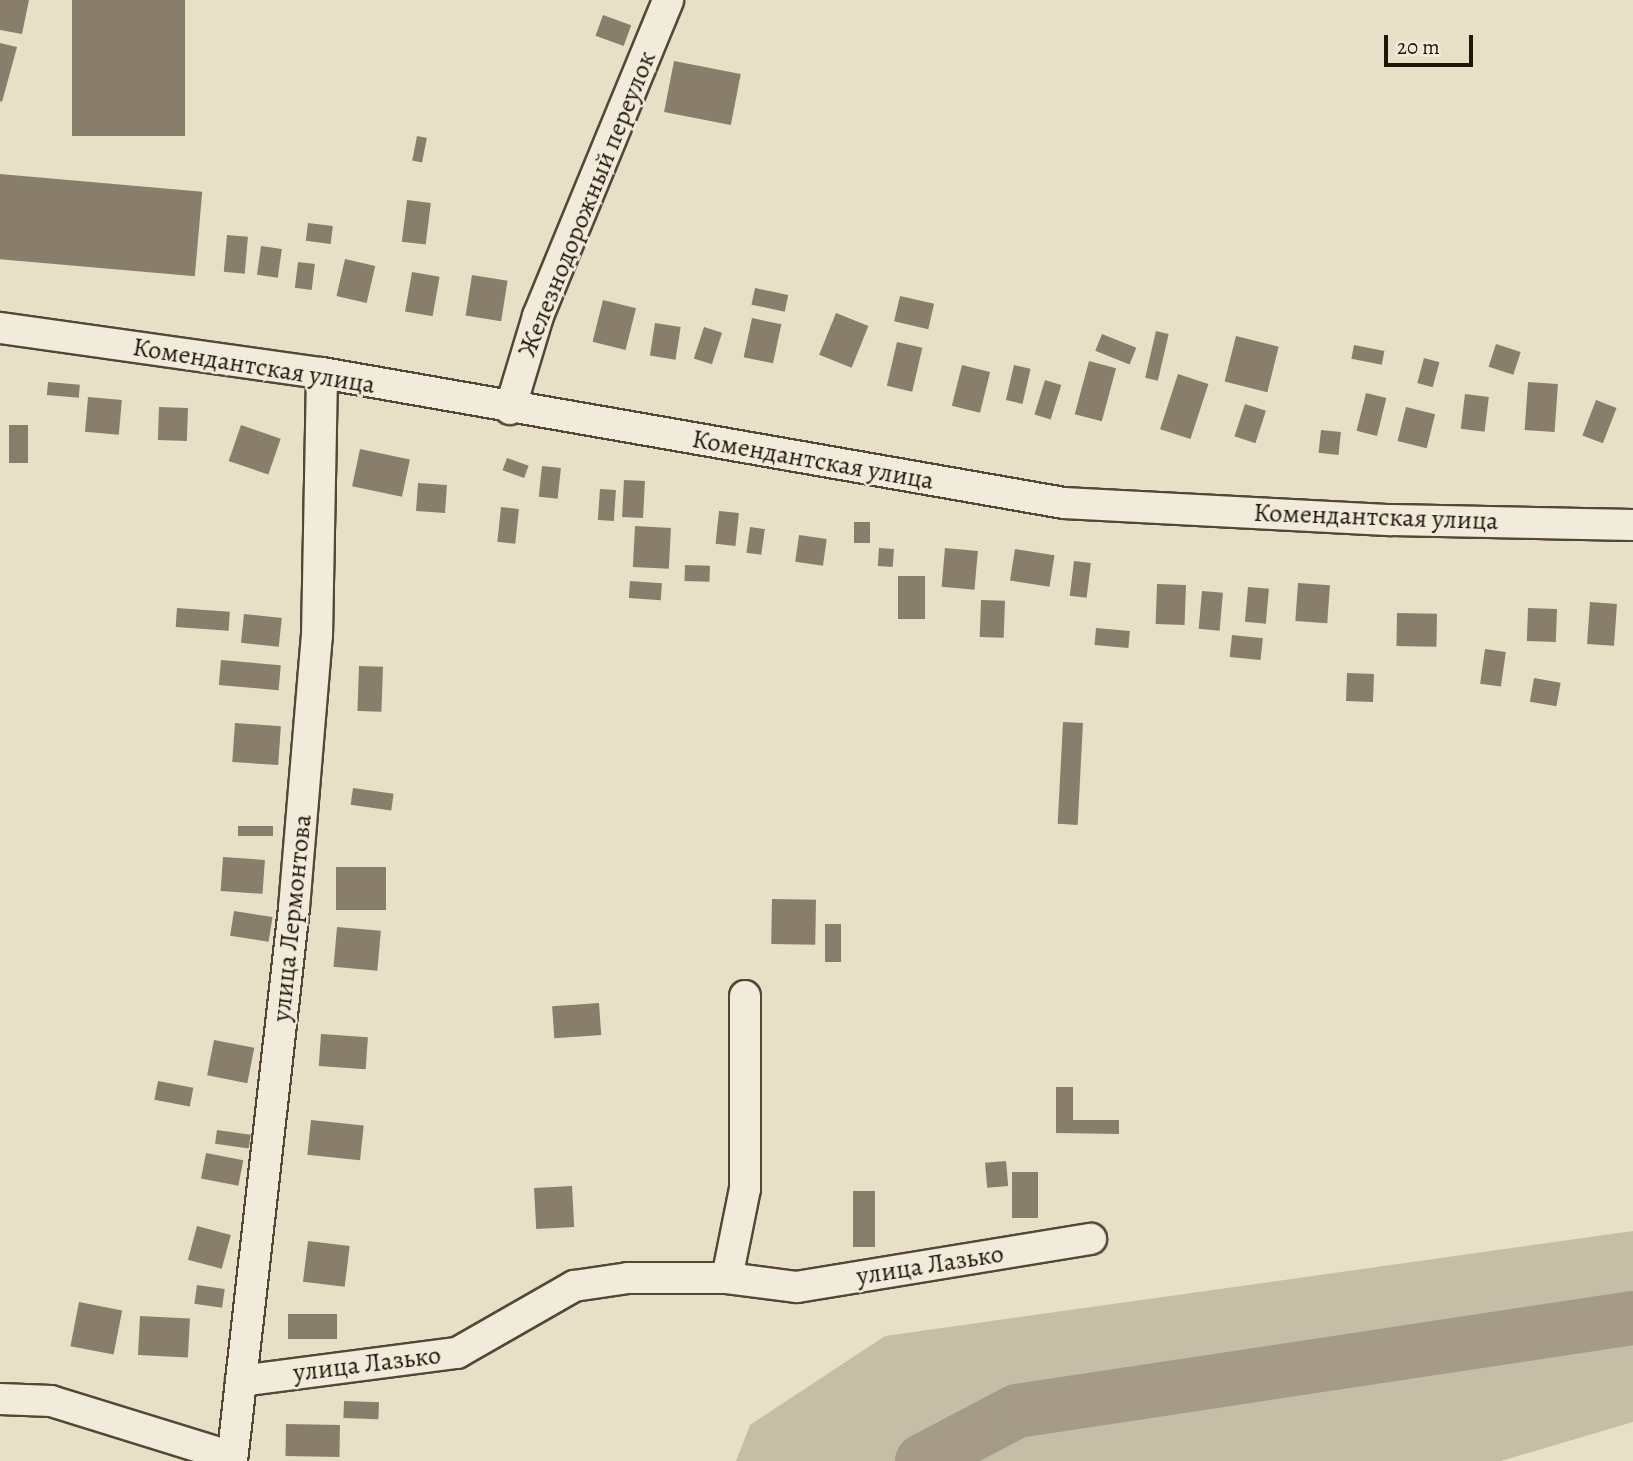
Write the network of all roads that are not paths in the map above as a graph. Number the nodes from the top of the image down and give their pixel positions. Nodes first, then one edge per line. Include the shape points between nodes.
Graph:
1 (668, 0) edge
2 (0, 328) edge
3 (322, 373) junction
4 (510, 409) junction
5 (1633, 525) edge
6 (745, 996) dead end
7 (1091, 1239) dead end
8 (727, 1278) junction
9 (241, 1381) junction
10 (0, 1399) edge
11 (232, 1459) edge

1 - 4 street, Железнодорожный переулок via 538,316
2 - 3 street, Комендантская улица
3 - 4 street, Комендантская улица
3 - 9 street, улица Лермонтова via 316,649 294,908
4 - 5 street, Комендантская улица via 1064,503 1392,520
6 - 8 street via 745,1189
7 - 8 street, улица Лазько via 797,1287
8 - 9 street, улица Лазько via 628,1278 574,1286 457,1353
9 - 11 street, улица Лермонтова
10 - 11 street via 51,1401

